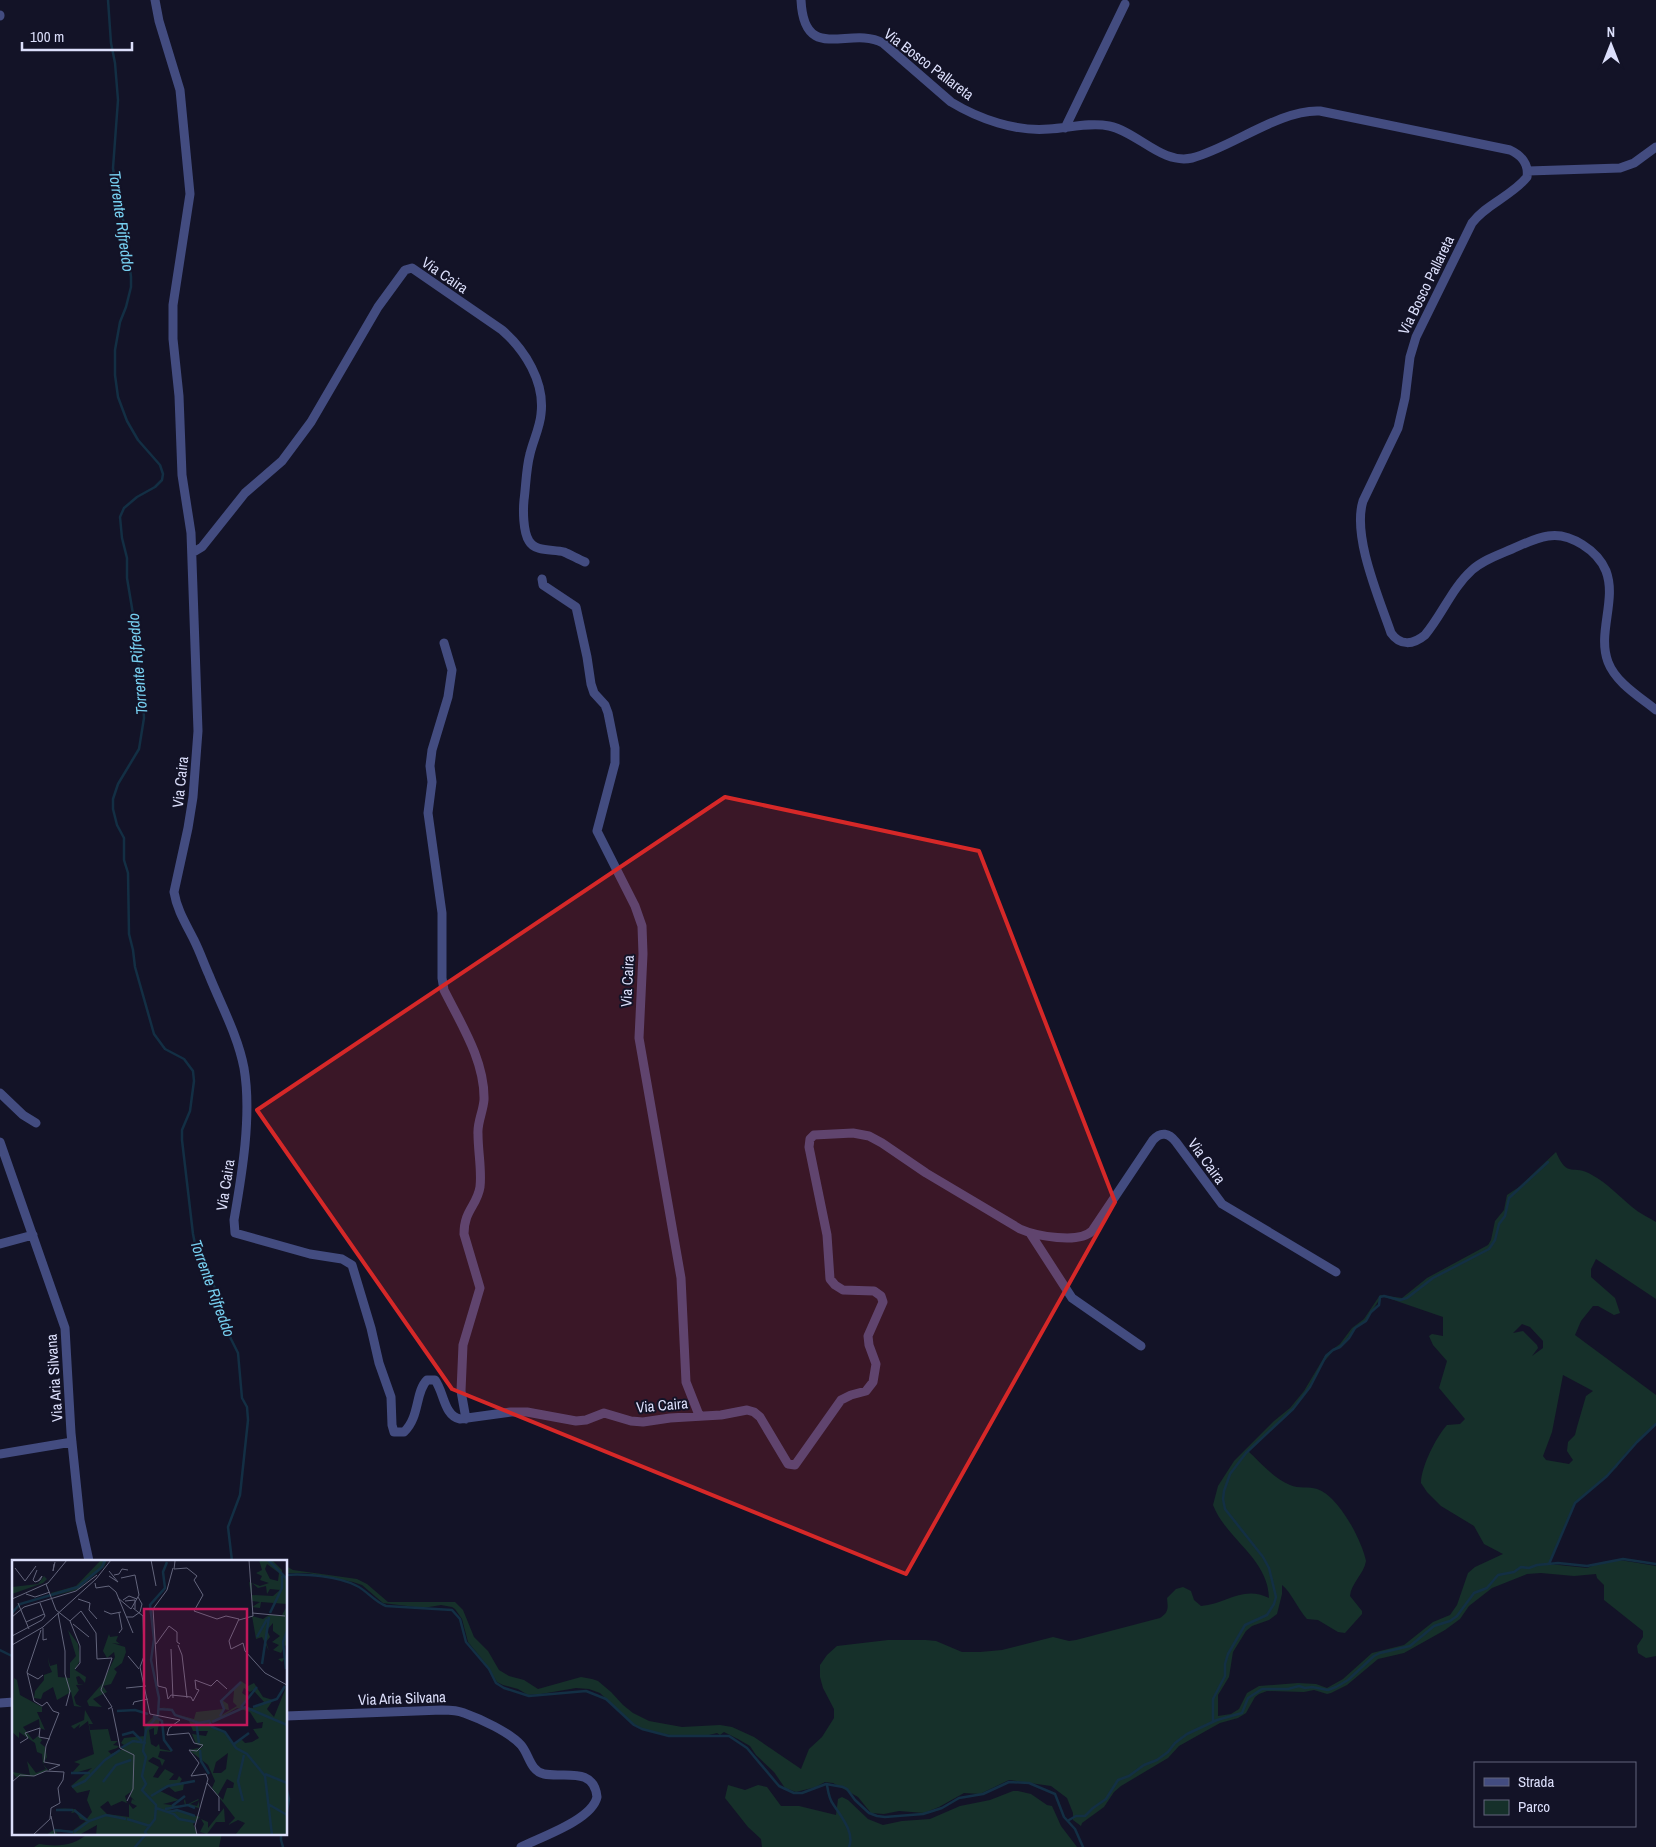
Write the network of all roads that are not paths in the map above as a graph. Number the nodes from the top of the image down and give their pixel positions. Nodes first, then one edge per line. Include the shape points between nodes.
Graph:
1 (155, 0) edge
2 (801, 0) edge
3 (1125, 4) dead end
4 (1065, 128) junction
5 (1656, 147) edge
6 (1528, 171) junction
7 (192, 553) junction
8 (585, 562) dead end
9 (542, 579) dead end
10 (444, 643) dead end
11 (1656, 710) edge
12 (0, 1093) edge
13 (36, 1123) dead end
14 (0, 1142) edge
15 (1030, 1233) junction
16 (33, 1235) junction
17 (0, 1244) edge
18 (1336, 1272) dead end
19 (1140, 1346) dead end
20 (699, 1415) junction
21 (466, 1419) junction
22 (72, 1442) junction
23 (0, 1454) edge
24 (89, 1560) edge
25 (288, 1716) edge
26 (521, 1847) edge

1 - 7 street, Via Caira via 180,90 190,184 173,305 173,339 182,475
2 - 4 street, Via Bosco Pallareta via 805,22 819,38 876,39 963,109 1028,129
3 - 4 street
4 - 6 street, Via Bosco Pallareta via 1110,126 1132,134 1169,157 1184,159 1293,115 1320,111 1510,150 1522,158
5 - 6 street via 1634,163 1620,168
6 - 11 street, Via Bosco Pallareta via 1518,186 1484,210 1472,224 1423,321 1412,347 1401,418 1363,500 1359,515 1360,532 1391,633 1406,643 1425,635 1463,580 1482,562 1550,535 1562,536 1583,546 1600,561 1606,572 1609,594 1605,648 1609,664 1622,681
7 - 8 street, Via Caira via 202,546 245,493 282,461 311,422 378,307 405,270 412,268 502,330 530,365 536,378 542,412 529,457 523,511 526,532 529,541 538,548 560,551
7 - 21 street, Via Caira via 198,731 193,798 174,892 180,916 199,950 244,1069 245,1141 234,1233 310,1254 342,1259 352,1265 391,1397 394,1432 404,1432 410,1424 422,1387 431,1379 437,1382 452,1415
9 - 20 street, Via Caira via 543,585 576,607 591,684 605,705 613,737 615,762 597,831 642,926 639,1038 681,1278 686,1382
10 - 21 street via 452,670 448,697 432,750 428,813 442,913 442,978 444,990 475,1054 484,1095 478,1132 480,1188 464,1226 480,1288 463,1345 461,1392
12 - 13 street
14 - 16 street, Via Aria Silvana
15 - 18 street, Via Caira via 1073,1238 1089,1234 1153,1140 1160,1134 1166,1134 1172,1137 1222,1204
15 - 19 street, Via Caira via 1072,1298
15 - 20 street, Via Caira via 972,1201 869,1136 853,1133 812,1136 809,1147 827,1234 830,1278 840,1289 874,1292 883,1299 868,1336 876,1364 873,1382 866,1391 841,1400 793,1466 788,1464 754,1412 739,1410 721,1415
16 - 17 street
16 - 22 street, Via Aria Silvana via 65,1328
20 - 21 street, Via Caira via 638,1422 604,1413 576,1421 527,1412
22 - 23 street
22 - 24 street, Via Aria Silvana via 80,1520
25 - 26 street, Via Aria Silvana via 464,1712 519,1743 538,1772 573,1774 592,1784 597,1797 590,1810 577,1820

